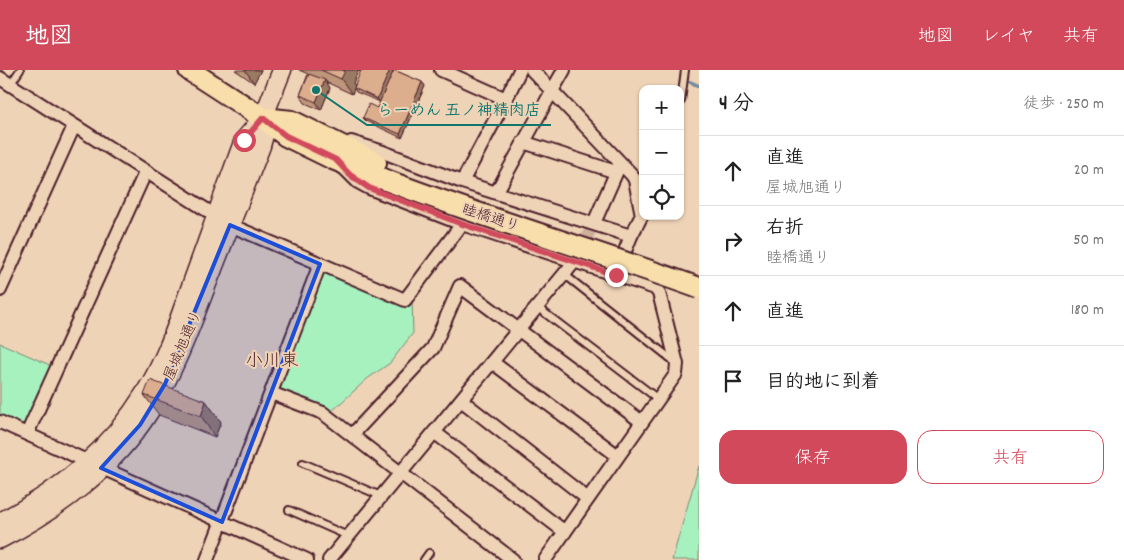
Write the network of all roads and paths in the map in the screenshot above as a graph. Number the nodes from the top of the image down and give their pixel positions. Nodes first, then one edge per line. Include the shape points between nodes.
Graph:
1 (20, 70) edge
2 (188, 70) edge
3 (282, 70) edge
4 (441, 70) edge
5 (520, 70) edge
6 (532, 70) edge
7 (564, 70) edge
8 (685, 70) edge
9 (3, 83) edge
10 (683, 85) edge
11 (552, 91) junction
12 (506, 99) junction
13 (263, 118) junction
14 (74, 126) junction
15 (317, 133) junction
16 (523, 142) junction
17 (336, 160) junction
18 (618, 167) junction
19 (145, 173) junction
20 (385, 174) junction
21 (462, 182) junction
22 (496, 193) junction
23 (223, 221) junction
24 (462, 224) junction
25 (594, 224) junction
26 (631, 236) junction
27 (575, 261) junction
28 (320, 264) junction
29 (564, 274) junction
30 (616, 275) junction
31 (699, 276) edge
32 (699, 288) edge
33 (0, 290) edge
34 (537, 307) junction
35 (518, 330) junction
36 (492, 362) junction
37 (677, 364) junction
38 (271, 394) junction
39 (658, 399) junction
40 (461, 400) junction
41 (0, 422) edge
42 (642, 422) junction
43 (434, 432) junction
44 (27, 434) junction
45 (352, 435) junction
46 (618, 456) junction
47 (302, 463) dead end
48 (95, 465) junction
49 (400, 474) junction
50 (381, 496) junction
51 (588, 498) junction
52 (289, 510) dead end
53 (0, 522) edge
54 (222, 522) junction
55 (564, 532) junction
56 (348, 536) junction
57 (0, 538) edge
58 (429, 554) dead end
59 (207, 560) edge
60 (307, 560) edge
61 (329, 560) edge
62 (424, 560) edge
63 (513, 560) edge
64 (545, 560) edge

1 - 9 lane
2 - 13 main road, 睦橋通り
3 - 13 street, 屋城旭通り
4 - 12 street
5 - 12 street
6 - 11 street
7 - 11 street
8 - 10 lane
9 - 14 street
11 - 16 street
11 - 18 street
12 - 21 street
13 - 15 main road, 睦橋通り via 292,121
13 - 17 main road, 睦橋通り via 286,136
13 - 23 street, 屋城旭通り via 244,140
14 - 19 street
14 - 33 street
15 - 20 main road, 睦橋通り
15 - 21 street via 383,152
16 - 18 street
16 - 22 street
17 - 20 main road, 睦橋通り
17 - 24 street via 354,179 369,188
18 - 25 street
18 - 26 street via 634,180 642,215
19 - 23 street
19 - 44 street
20 - 31 main road, 睦橋通り via 438,188
20 - 32 main road, 睦橋通り, bridge via 437,200
21 - 22 street
22 - 25 street
23 - 28 street
23 - 48 street, 屋城旭通り via 167,352 142,398
24 - 27 street
24 - 28 street via 405,300
25 - 26 street
26 - 30 street
27 - 29 street
27 - 30 street
28 - 38 street
29 - 34 street
29 - 37 lane
30 - 37 street via 655,288
34 - 35 street
34 - 39 lane
35 - 36 street
35 - 42 street
35 - 45 street via 460,286 433,348
36 - 40 street
36 - 46 street
37 - 39 street via 676,374
38 - 45 street via 323,413
38 - 54 street
39 - 42 street
40 - 43 street
40 - 51 street
41 - 44 street
42 - 46 street
43 - 49 street
43 - 55 street
44 - 48 street
45 - 49 street
46 - 51 street
47 - 50 lane
48 - 53 street, 屋城旭通り
48 - 54 street
48 - 57 street, 屋城旭通り via 68,496
49 - 50 street
49 - 63 street
50 - 56 street
51 - 55 street
52 - 56 lane
54 - 59 street
54 - 60 street
55 - 64 street
56 - 61 street
58 - 62 lane

